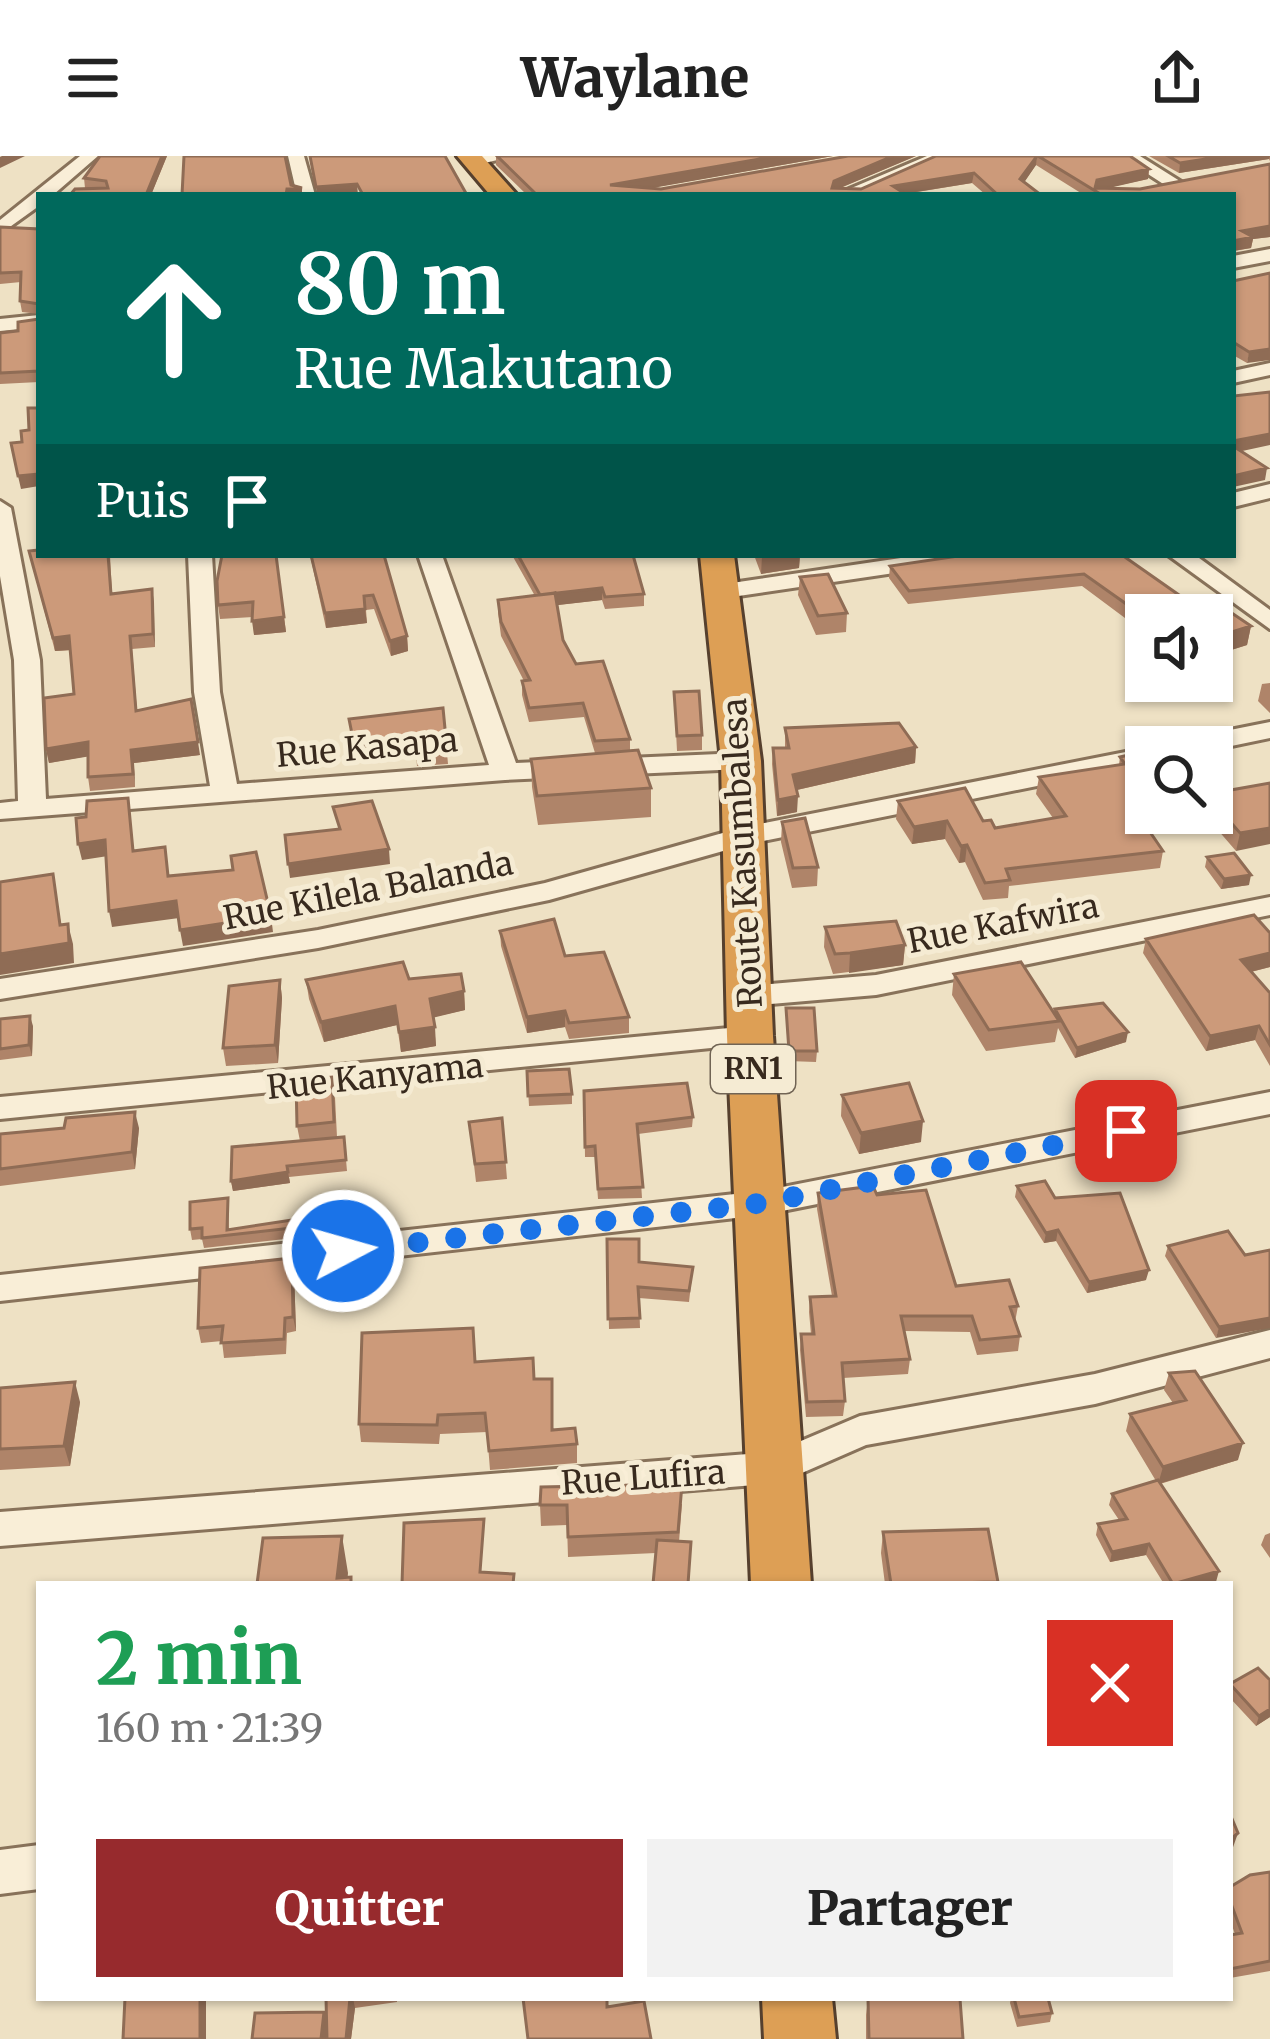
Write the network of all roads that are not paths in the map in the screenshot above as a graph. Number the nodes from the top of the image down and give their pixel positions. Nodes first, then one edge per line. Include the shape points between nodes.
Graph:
1 (90, 156) edge
2 (296, 156) edge
3 (506, 156) edge
4 (941, 156) edge
5 (1127, 156) edge
6 (470, 158) edge
7 (876, 159) edge
8 (884, 179) junction
9 (1151, 187) edge
10 (41, 192) edge
11 (305, 192) edge
12 (501, 192) edge
13 (852, 192) edge
14 (904, 192) edge
15 (36, 196) edge
16 (0, 229) edge
17 (1270, 255) edge
18 (1236, 261) edge
19 (36, 321) edge
20 (0, 325) edge
21 (1270, 369) edge
22 (1236, 376) edge
23 (1270, 490) edge
24 (1236, 499) edge
25 (0, 508) edge
26 (200, 558) edge
27 (431, 558) edge
28 (928, 558) edge
29 (1184, 558) edge
30 (721, 573) edge
31 (1270, 622) edge
32 (1270, 730) edge
33 (1233, 737) edge
34 (1125, 760) edge
35 (741, 761) junction
36 (505, 772) junction
37 (225, 795) junction
38 (32, 809) junction
39 (0, 811) edge
40 (744, 836) junction
41 (1270, 906) edge
42 (0, 989) edge
43 (749, 1016) junction
44 (1270, 1102) edge
45 (0, 1108) edge
46 (762, 1203) junction
47 (0, 1288) edge
48 (1270, 1345) edge
49 (779, 1467) junction
50 (0, 1529) edge
51 (781, 1581) edge
52 (36, 1867) edge
53 (0, 1872) edge
54 (797, 2001) edge
55 (800, 2039) edge

1 - 10 street
2 - 11 street
3 - 6 street
4 - 8 street
5 - 9 street via 1184,182
6 - 12 highway
7 - 8 street
8 - 13 street
8 - 14 street
15 - 16 street
17 - 18 street
19 - 20 street
21 - 22 street
23 - 24 street
25 - 38 street via 27,660
26 - 37 street via 207,692
27 - 36 street
28 - 30 street
29 - 31 street
30 - 35 highway, Route Kasumbalesa / RN1
32 - 33 street
34 - 40 street, Rue Kilela Balanda
35 - 36 street, Rue Kasapa
35 - 40 highway, Route Kasumbalesa / RN1
36 - 37 street, Rue Kasapa
37 - 38 street, Rue Kasapa
38 - 39 street, Rue Kasapa
40 - 42 street, Rue Kilela Balanda via 549,891 318,939
40 - 43 highway, Route Kasumbalesa / RN1
41 - 43 street, Rue Kafwira
43 - 45 street, Rue Kanyama
43 - 46 highway, Route Kasumbalesa / RN1
44 - 46 street
46 - 47 street
46 - 49 highway, Route Kasumbalesa / RN1
48 - 49 street, Rue Lufira via 1095,1389 860,1431
49 - 50 street, Rue Lufira
49 - 51 highway, Route Kasumbalesa / RN1
52 - 53 street
54 - 55 highway

